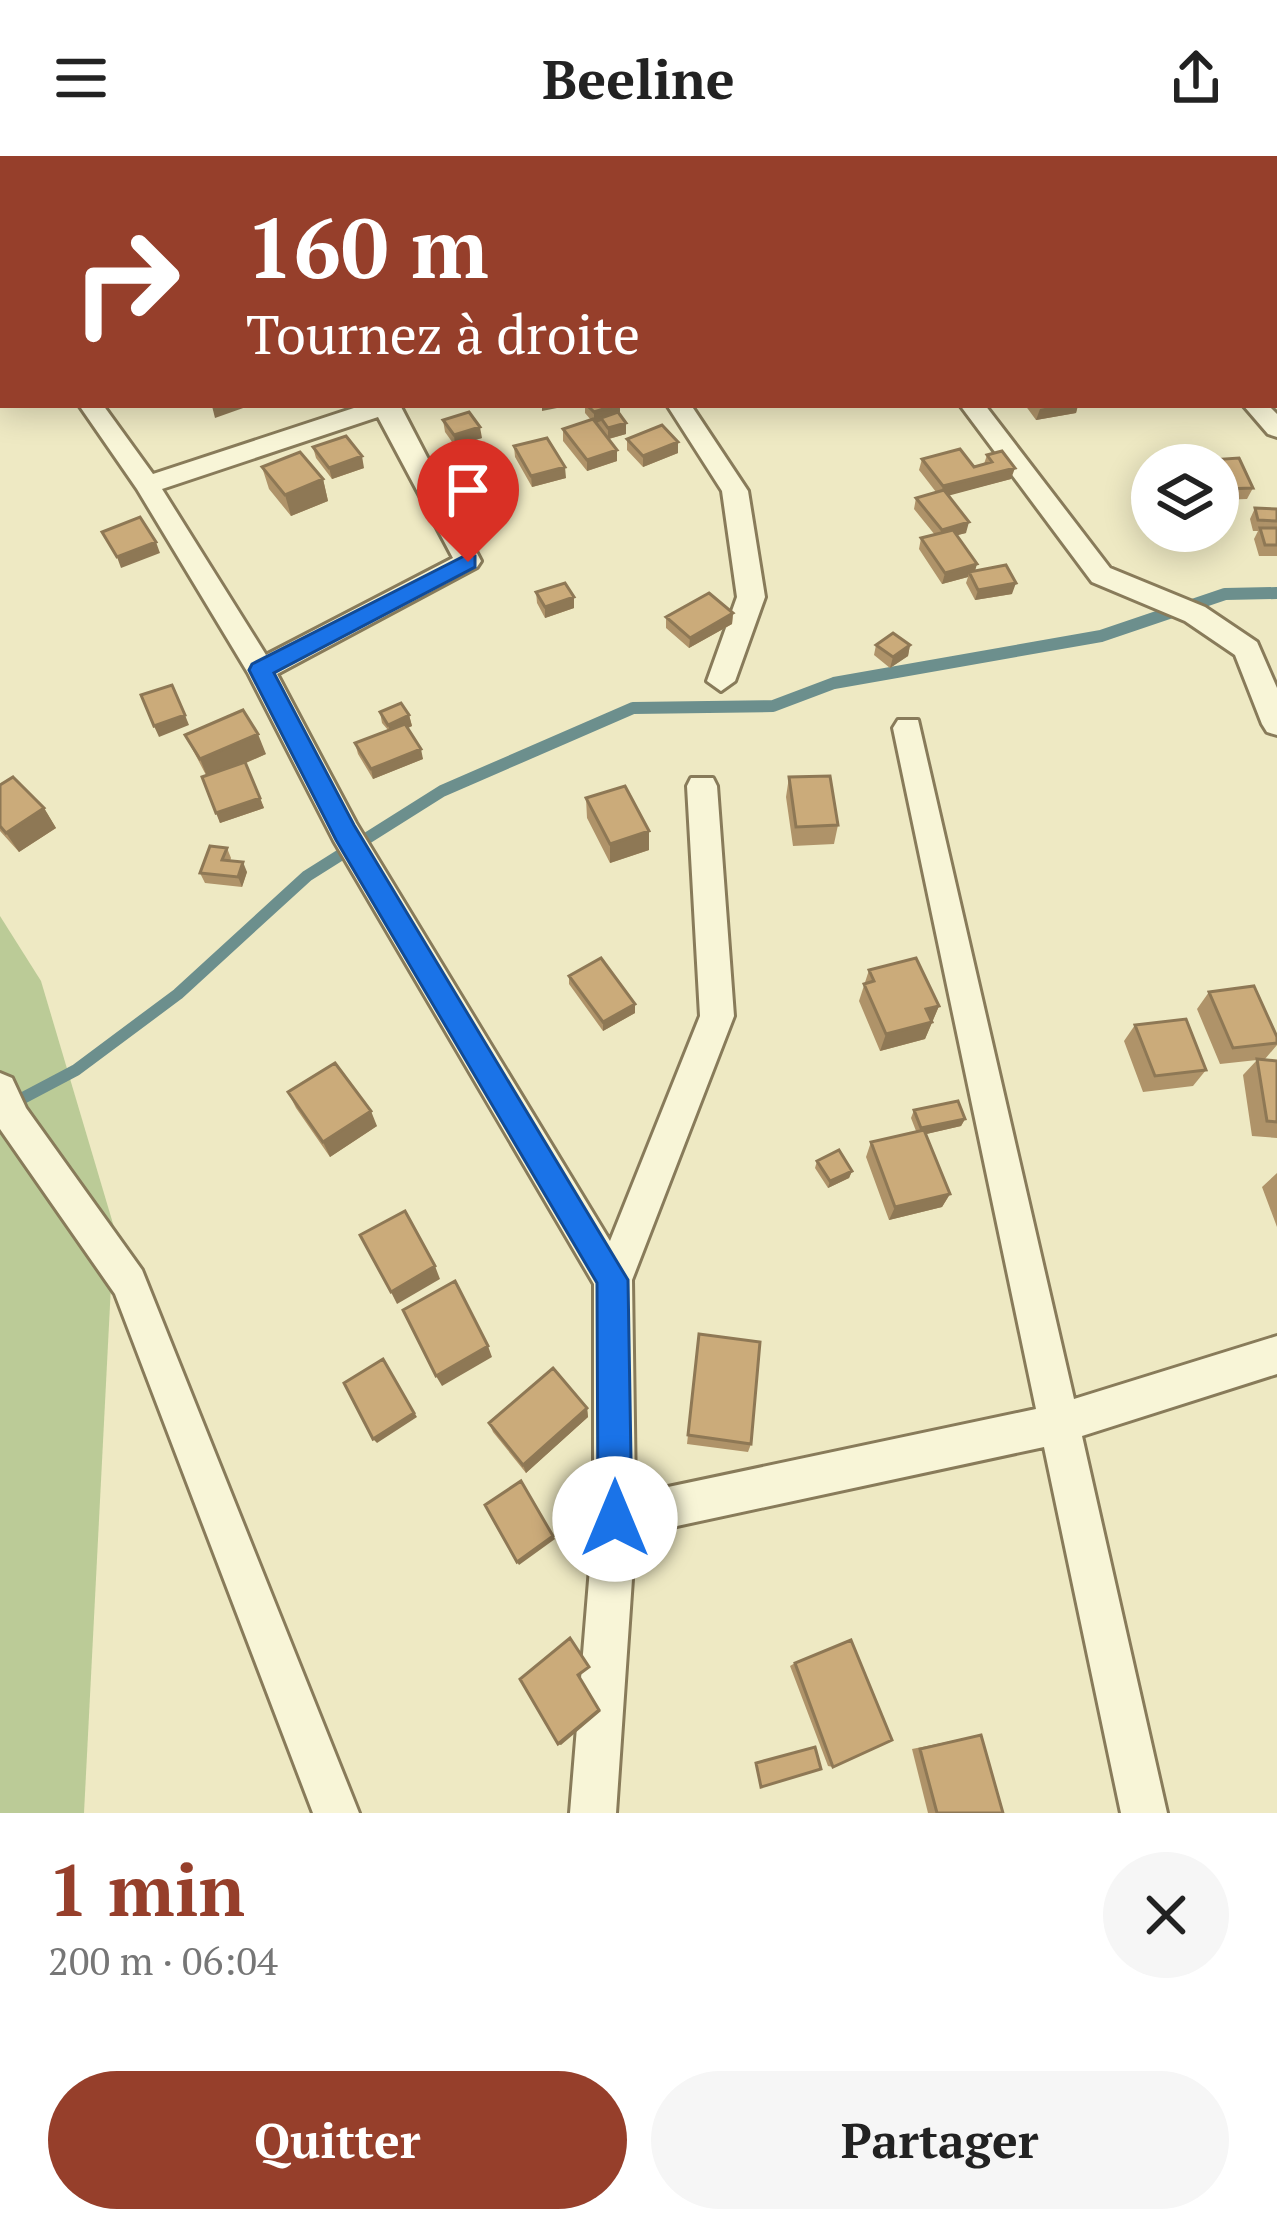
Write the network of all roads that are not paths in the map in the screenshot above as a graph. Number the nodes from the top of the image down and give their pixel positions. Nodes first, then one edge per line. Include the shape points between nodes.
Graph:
1 (93, 408) edge
2 (376, 408) edge
3 (387, 408) edge
4 (681, 408) edge
5 (974, 408) edge
6 (147, 485) junction
7 (261, 670) junction
8 (721, 681) dead end
9 (1277, 724) edge
10 (908, 728) dead end
11 (702, 786) dead end
12 (5, 1099) edge
13 (613, 1280) junction
14 (1277, 1355) edge
15 (1062, 1423) junction
16 (615, 1519) junction
17 (336, 1813) edge
18 (593, 1813) edge
19 (1144, 1813) edge

1 - 6 street
2 - 6 street
3 - 7 street via 468,562
4 - 8 street via 735,491 752,597
5 - 9 street via 1101,575 1195,614 1247,649
6 - 7 street
7 - 13 street via 355,848
10 - 15 street
11 - 13 street via 717,1016
12 - 17 street via 129,1283
13 - 16 street
14 - 15 street
15 - 16 street
15 - 19 street
16 - 18 street

